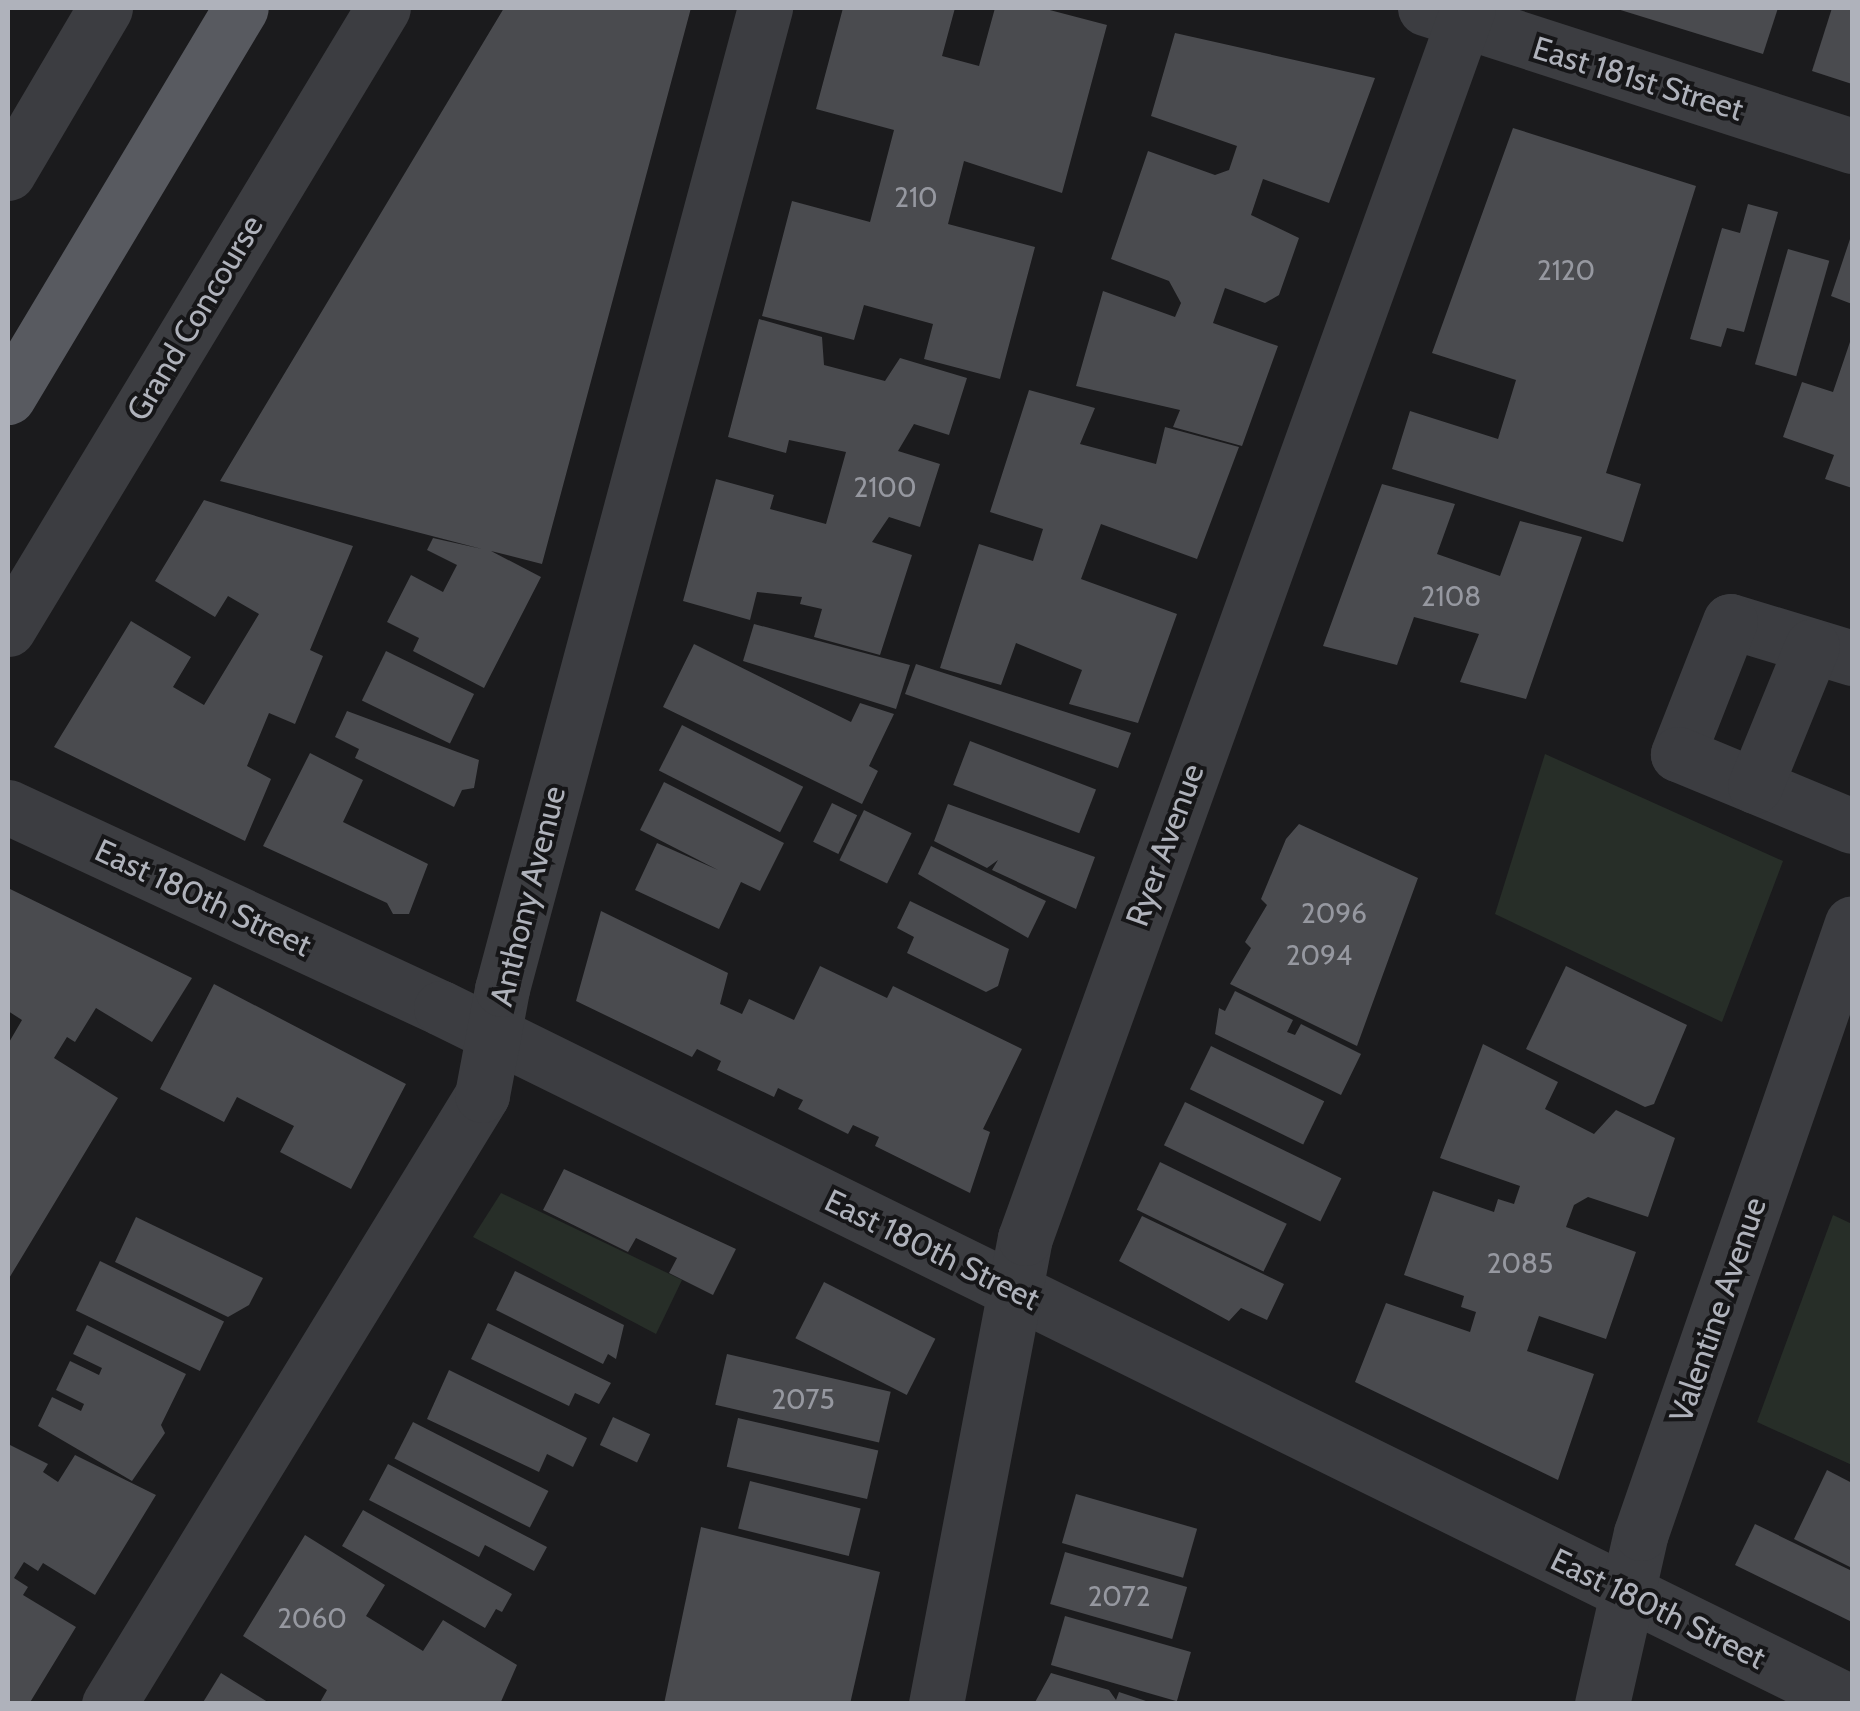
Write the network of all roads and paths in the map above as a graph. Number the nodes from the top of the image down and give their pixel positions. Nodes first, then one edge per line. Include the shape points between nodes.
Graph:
1 (105, 8) edge
2 (241, 8) edge
3 (383, 8) edge
4 (764, 8) edge
5 (1452, 13) edge
6 (1852, 146) edge
7 (8, 173) edge
8 (8, 397) edge
9 (8, 629) edge
10 (1832, 652) edge
11 (1755, 786) junction
12 (8, 807) edge
13 (1852, 826) edge
14 (1852, 923) edge
15 (494, 1036) junction
16 (1016, 1290) junction
17 (1626, 1592) junction
18 (1852, 1703) edge
19 (109, 1704) edge
20 (936, 1704) edge
21 (1602, 1704) edge

1 - 7 street
2 - 8 main road
3 - 9 street, Grand Concourse
4 - 15 street, Anthony Avenue
5 - 6 street, East 181st Street
5 - 16 street, Ryer Avenue via 1039,1192
10 - 11 street
10 - 11 street via 1730,620 1678,754
11 - 13 street
12 - 15 street, East 180th Street
14 - 17 street, Valentine Avenue
15 - 16 street, East 180th Street
15 - 19 street, Anthony Avenue via 482,1095
16 - 17 street, East 180th Street
16 - 20 street, Ryer Avenue
17 - 18 street, East 180th Street
17 - 21 street, Valentine Avenue

